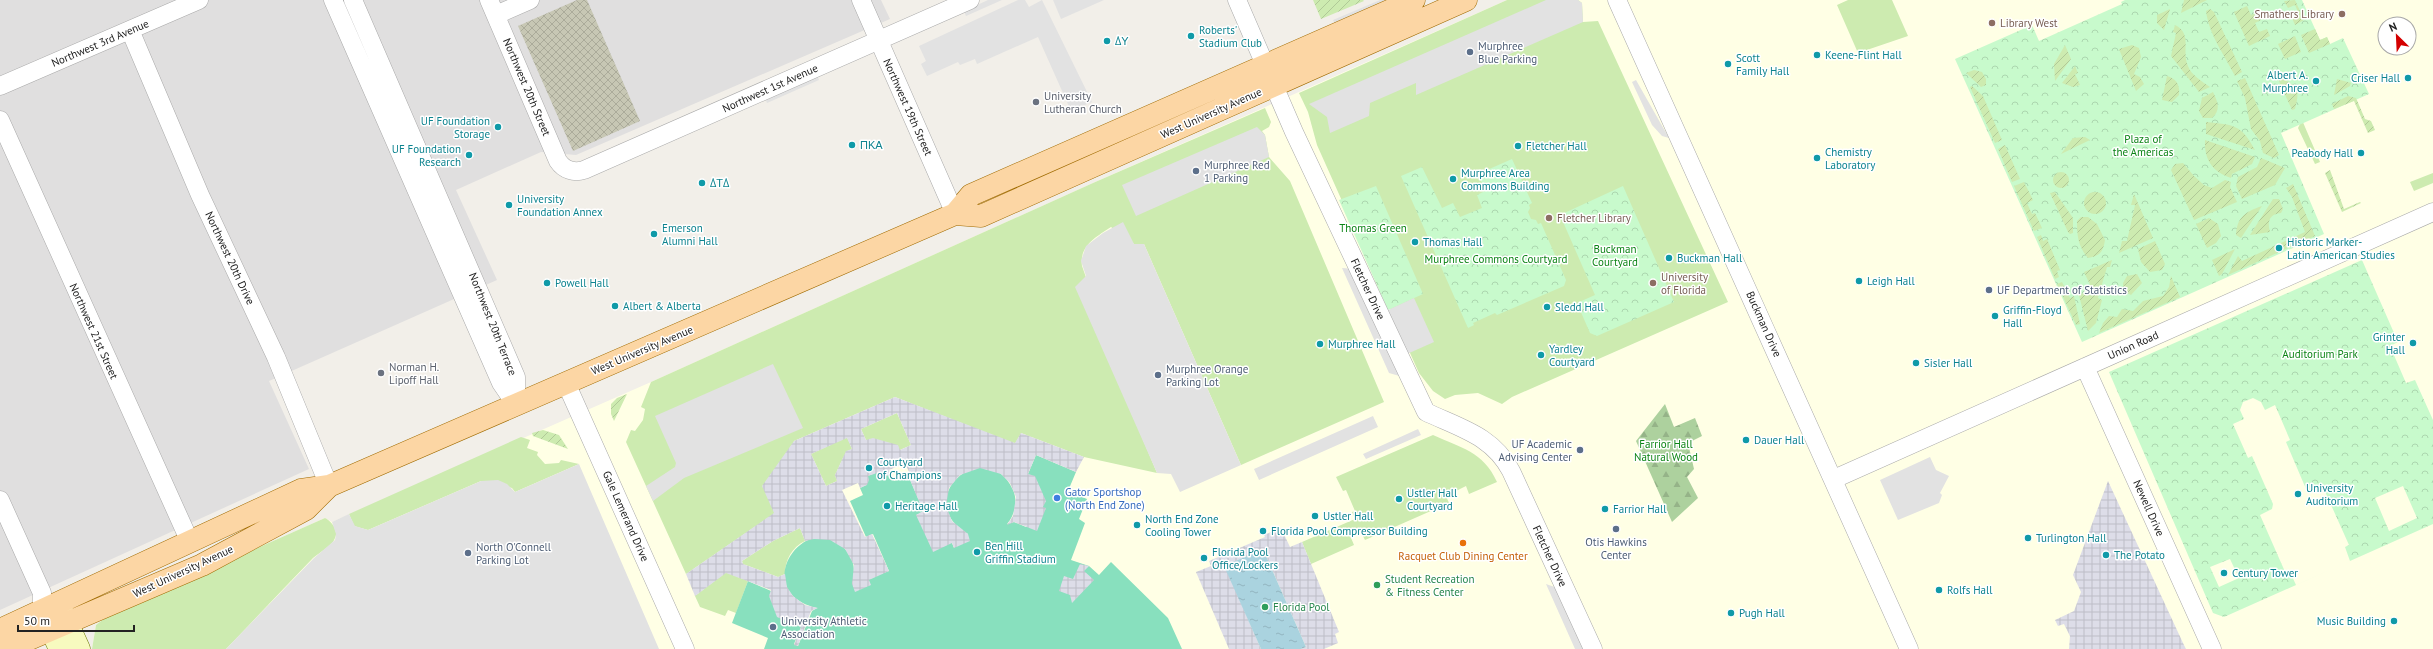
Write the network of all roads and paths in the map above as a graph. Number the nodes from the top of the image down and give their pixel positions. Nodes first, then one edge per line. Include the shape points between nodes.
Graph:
1 (199, 0) edge
2 (333, 0) edge
3 (353, 0) edge
4 (530, 0) edge
5 (861, 0) edge
6 (970, 0) edge
7 (1236, 0) edge
8 (1414, 0) edge
9 (1466, 0) edge
10 (1617, 0) edge
11 (493, 7) edge
12 (130, 30) junction
13 (878, 40) junction
14 (377, 54) junction
15 (360, 62) junction
16 (1266, 65) junction
17 (1274, 85) junction
18 (0, 86) edge
19 (0, 120) edge
20 (426, 164) junction
21 (569, 170) joint
22 (409, 172) junction
23 (2433, 212) edge
24 (955, 214) junction
25 (2085, 366) junction
26 (566, 383) junction
27 (516, 405) junction
28 (1834, 479) junction
29 (329, 486) junction
30 (0, 500) edge
31 (190, 542) junction
32 (52, 612) junction
33 (0, 630) edge
34 (6, 649) edge
35 (60, 649) edge
36 (79, 649) edge
37 (685, 649) edge
38 (1592, 649) edge
39 (1909, 649) edge
40 (2212, 649) edge

1 - 12 street, Northwest 3rd Avenue
2 - 15 street, Northwest 20th Terrace
3 - 14 street, Northwest 20th Terrace
4 - 11 street
5 - 13 street, Northwest 19th Street
6 - 13 street, Northwest 1st Avenue
7 - 16 street, Fletcher Drive
8 - 16 main road, West University Avenue
9 - 17 main road, West University Avenue
10 - 28 street, Buckman Drive
11 - 21 street, Northwest 20th Street via 556,157 560,165
12 - 18 street, Northwest 3rd Avenue
12 - 29 street, Northwest 20th Drive via 200,195 276,357
13 - 21 street, Northwest 1st Avenue via 584,170
13 - 24 street, Northwest 19th Street
14 - 15 street
14 - 20 street, Northwest 20th Terrace
15 - 22 street, Northwest 20th Terrace
16 - 17 street, Fletcher Drive
16 - 24 main road, West University Avenue via 971,195
17 - 24 main road, West University Avenue via 981,216
17 - 38 street, Fletcher Drive via 1426,412 1485,440 1503,456
19 - 31 street, Northwest 21st Street
20 - 22 street
20 - 27 street, Northwest 20th Terrace via 516,377
22 - 27 street, Northwest 20th Terrace via 501,384
23 - 25 street, Union Road
24 - 26 main road, West University Avenue
25 - 28 street, Union Road
25 - 40 street, Newell Drive
26 - 27 main road, West University Avenue
26 - 37 street, Gale Lemerand Drive
27 - 29 main road, West University Avenue
28 - 39 street, Buckman Drive
29 - 31 main road, West University Avenue via 301,490
29 - 32 main road, West University Avenue via 306,509 202,565
30 - 32 street
31 - 32 main road, West University Avenue
32 - 33 main road, West University Avenue
32 - 34 main road, West University Avenue
32 - 35 main road
32 - 36 main road

